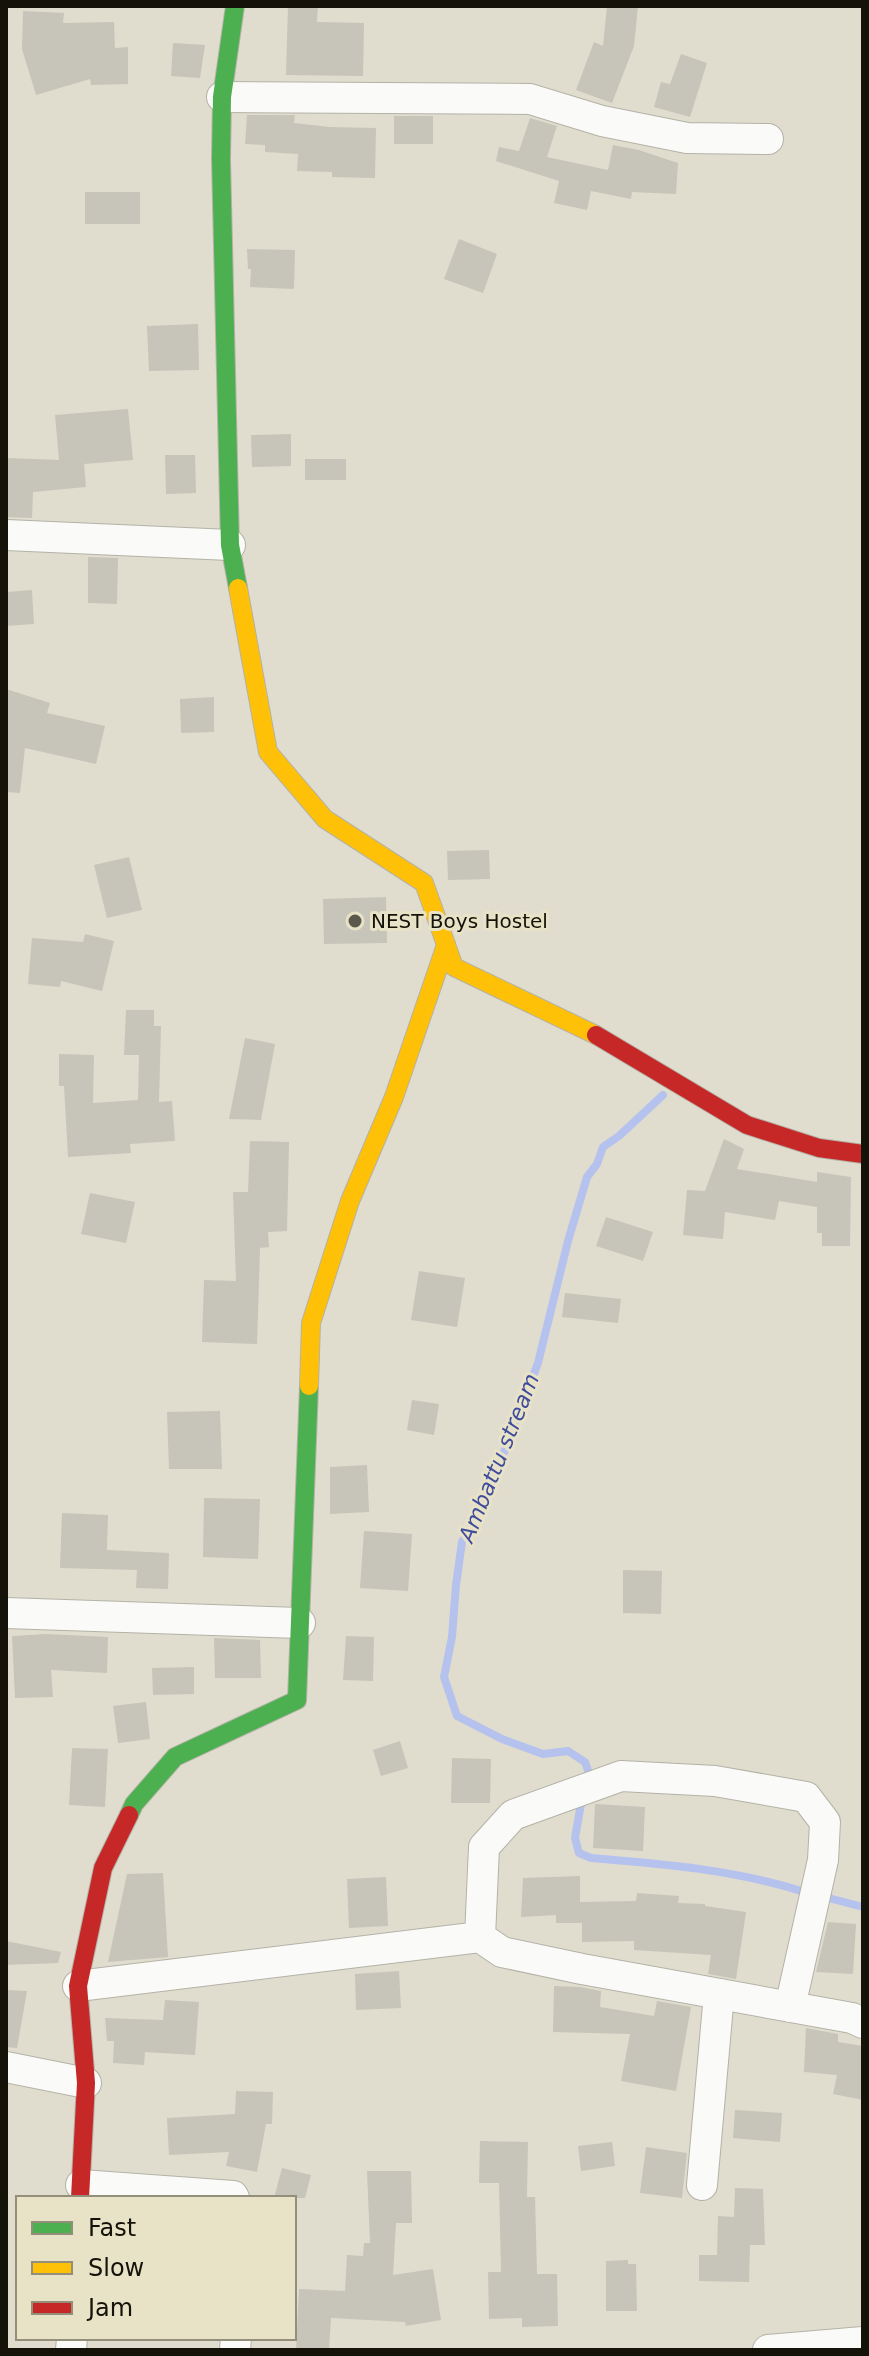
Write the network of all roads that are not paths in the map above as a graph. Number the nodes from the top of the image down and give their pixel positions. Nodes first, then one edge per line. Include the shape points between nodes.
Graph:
1 (235, 6) edge
2 (222, 97) junction
3 (768, 139) dead end
4 (6, 535) edge
5 (230, 545) junction
6 (446, 945) junction
7 (863, 1154) edge
8 (6, 1613) edge
9 (300, 1623) junction
10 (480, 1937) junction
11 (78, 1986) junction
12 (719, 1994) junction
13 (790, 2007) junction
14 (863, 2023) edge
15 (6, 2067) edge
16 (86, 2083) junction
17 (702, 2185) dead end
18 (80, 2192) edge
19 (233, 2196) edge
20 (863, 2342) edge
21 (768, 2350) edge

1 - 2 street
2 - 3 street via 530,99 687,138
2 - 5 street
4 - 5 street
5 - 6 street via 268,752 325,819 424,883
6 - 7 street via 454,967 608,1041 747,1125 819,1148
6 - 9 street via 394,1097 350,1201 311,1323
8 - 9 street
9 - 11 street via 297,1700 175,1757 134,1804 103,1868
10 - 11 street
10 - 12 street via 502,1952
10 - 13 street via 484,1847 513,1815 621,1776 715,1781 806,1797 825,1822 823,1860
11 - 16 street
12 - 13 street
12 - 17 street
13 - 14 street
15 - 16 street
16 - 18 street
18 - 19 street
20 - 21 street

